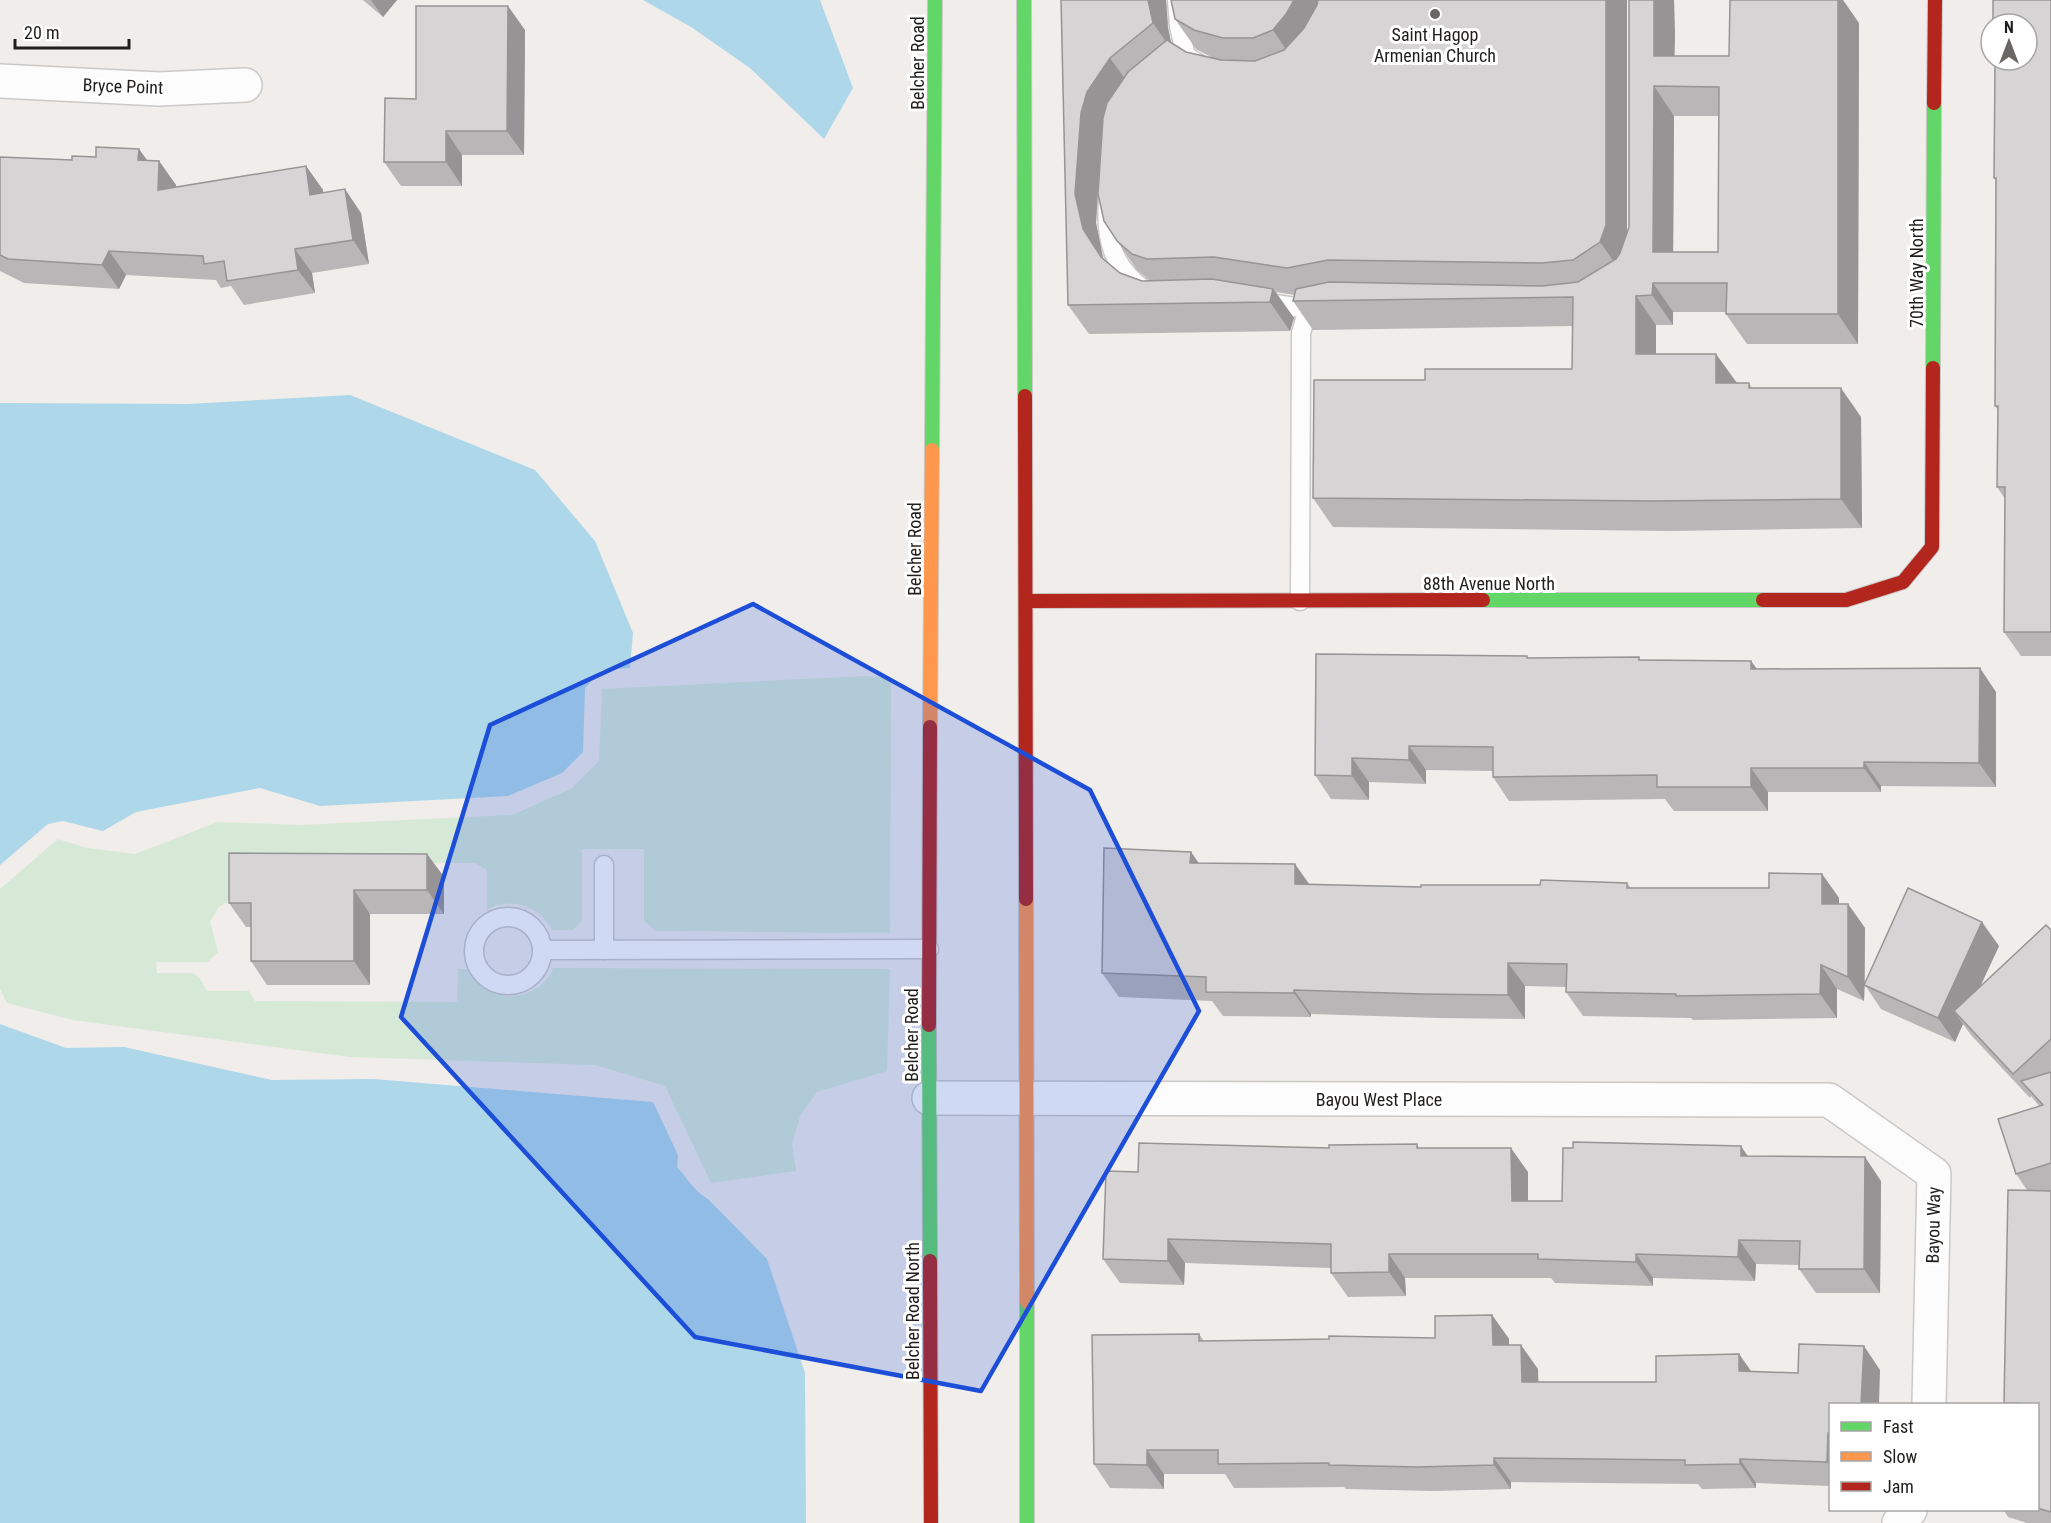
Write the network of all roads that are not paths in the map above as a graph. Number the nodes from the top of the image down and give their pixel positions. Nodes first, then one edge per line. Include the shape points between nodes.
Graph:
1 (935, 0) edge
2 (1024, 0) edge
3 (1177, 0) edge
4 (1935, 0) edge
5 (1221, 73) edge
6 (0, 81) edge
7 (245, 85) dead end
8 (1109, 190) edge
9 (1156, 296) edge
10 (1244, 299) edge
11 (1338, 303) edge
12 (1308, 309) junction
13 (1932, 547) joint
14 (1026, 601) junction
15 (1300, 601) junction
16 (604, 865) dead end
17 (929, 949) junction
18 (543, 950) dead end
19 (604, 950) junction
20 (929, 1098) junction
21 (1026, 1098) junction
22 (1829, 1100) joint
23 (1929, 1403) edge
24 (1908, 1511) edge
25 (930, 1523) edge
26 (1026, 1523) edge
27 (1899, 1523) edge

1 - 17 main road, Belcher Road
2 - 14 main road
3 - 5 lane via 1181,60
4 - 13 main road, 70th Way North
6 - 7 street, Bryce Point via 159,89
8 - 9 lane via 1107,224 1114,255 1128,278
10 - 12 lane
11 - 12 lane
12 - 15 lane via 1301,333
13 - 15 main road, 88th Avenue North via 1904,582 1846,600
14 - 15 main road, 88th Avenue North
14 - 21 main road
16 - 19 lane
17 - 19 lane
17 - 20 main road, Belcher Road
18 - 19 lane
20 - 21 street, Bayou West Place
20 - 25 main road, Belcher Road North
21 - 22 street, Bayou West Place
21 - 26 main road
22 - 23 street, Bayou Way via 1934,1174
24 - 27 street

